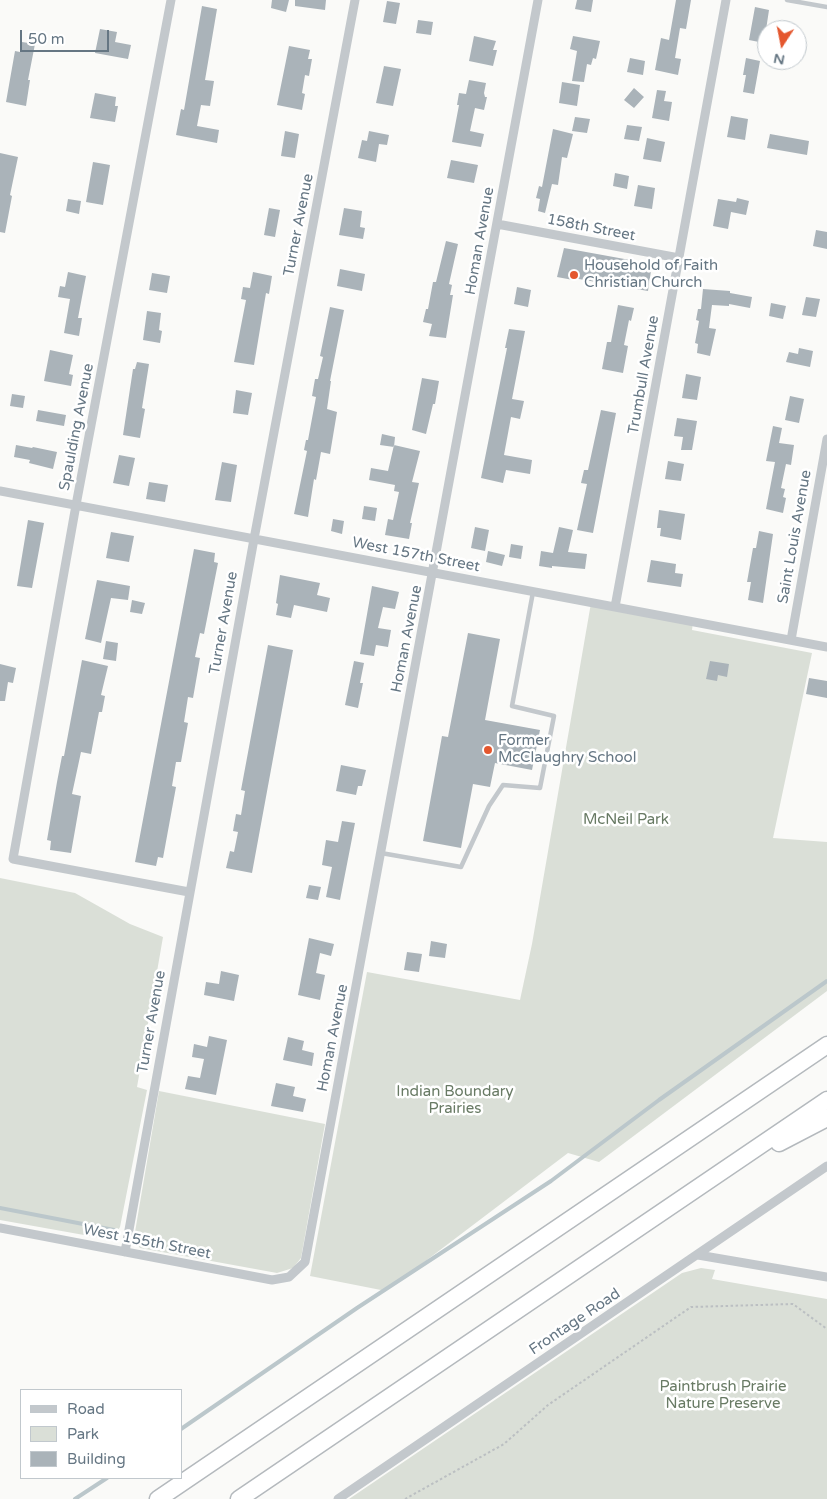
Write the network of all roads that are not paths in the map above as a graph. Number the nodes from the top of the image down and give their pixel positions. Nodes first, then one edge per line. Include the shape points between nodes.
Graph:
1 (171, 0) edge
2 (355, 0) edge
3 (538, 0) edge
4 (726, 0) edge
5 (787, 0) edge
6 (827, 7) edge
7 (497, 224) junction
8 (679, 258) junction
9 (827, 439) edge
10 (0, 491) edge
11 (76, 505) junction
12 (254, 539) junction
13 (433, 573) junction
14 (533, 592) junction
15 (615, 607) junction
16 (790, 640) junction
17 (827, 647) edge
18 (381, 853) junction
19 (189, 892) junction
20 (827, 1039) edge
21 (827, 1045) edge
22 (783, 1075) junction
23 (827, 1100) edge
24 (827, 1118) edge
25 (827, 1166) edge
26 (728, 1168) junction
27 (0, 1228) edge
28 (125, 1252) junction
29 (698, 1255) junction
30 (289, 1277) joint
31 (827, 1277) edge
32 (158, 1499) edge
33 (239, 1499) edge
34 (338, 1499) edge

1 - 11 street, Spaulding Avenue
2 - 12 street, Turner Avenue
3 - 7 street, Homan Avenue
4 - 8 street, Trumbull Avenue
5 - 6 lane
7 - 8 street, 158th Street
7 - 13 street, Homan Avenue
8 - 15 street, Trumbull Avenue
9 - 16 street, Saint Louis Avenue
10 - 11 street, West 157th Street
11 - 12 street, West 157th Street
11 - 19 street, Spaulding Avenue via 13,859
12 - 13 street, West 157th Street
12 - 19 street, Turner Avenue
13 - 14 street, West 157th Street
13 - 18 street, Homan Avenue
14 - 15 street, West 157th Street
14 - 18 lane via 512,706 554,716 540,788 503,785 489,806 461,867
15 - 16 street, West 157th Street
16 - 17 street, West 157th Street
18 - 30 street, Homan Avenue via 305,1262
19 - 28 street, Turner Avenue
20 - 22 highway
21 - 22 highway
22 - 32 highway
23 - 26 highway
24 - 26 highway
25 - 29 street, Frontage Road
26 - 33 highway
27 - 28 street, West 155th Street
28 - 30 street, West 155th Street via 272,1280
29 - 31 street
29 - 34 street, Frontage Road

